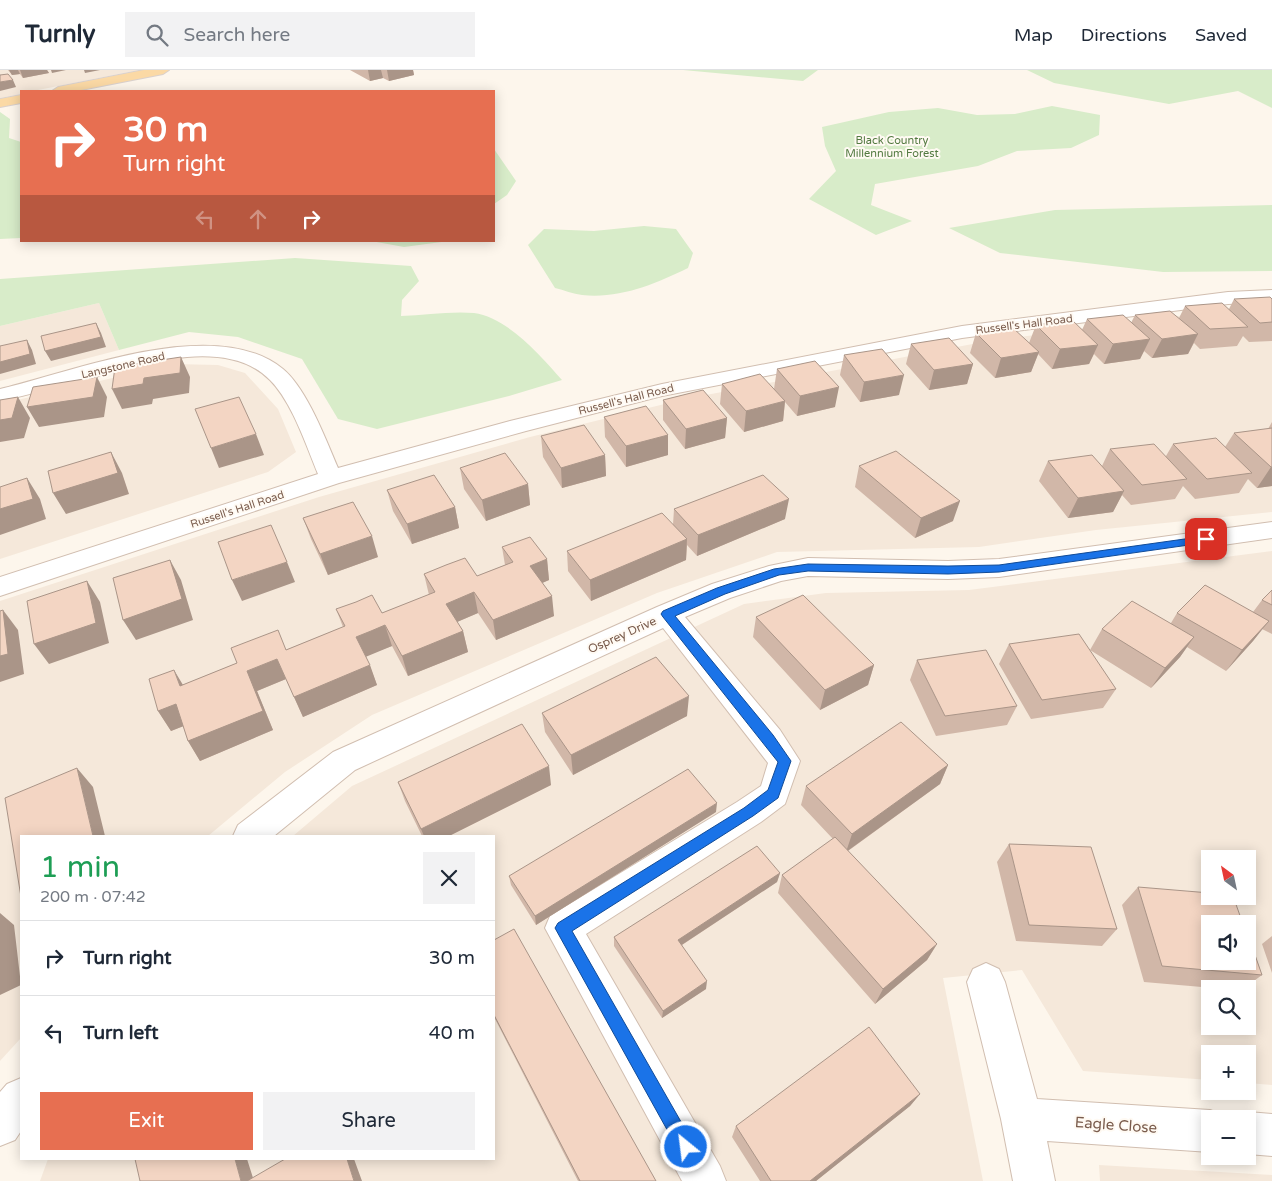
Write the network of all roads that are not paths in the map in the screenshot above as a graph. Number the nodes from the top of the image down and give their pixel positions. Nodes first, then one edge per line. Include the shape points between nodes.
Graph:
1 (163, 70) edge
2 (63, 90) edge
3 (20, 98) edge
4 (0, 103) edge
5 (1272, 296) edge
6 (0, 395) edge
7 (331, 478) junction
8 (1272, 530) edge
9 (0, 587) edge
10 (667, 614) junction
11 (251, 835) edge
12 (986, 982) dead end
13 (20, 1099) edge
14 (1022, 1119) junction
15 (0, 1125) edge
16 (1201, 1130) edge
17 (1256, 1134) edge
18 (1272, 1135) edge
19 (704, 1181) edge
20 (1034, 1181) edge

1 - 2 main road
3 - 4 main road
5 - 7 street, Russell's Hall Road via 1228,298 962,332 671,388
6 - 7 street, Langstone Road via 150,356 215,351 240,355 276,374 289,389
7 - 9 street, Russell's Hall Road
8 - 10 street, Osprey Drive via 999,568 808,567 778,572 721,591
10 - 11 street, Osprey Drive via 344,761
10 - 19 street via 784,761 774,794 563,928
12 - 14 street
13 - 15 street
14 - 16 street, Eagle Close
14 - 20 street
17 - 18 street

